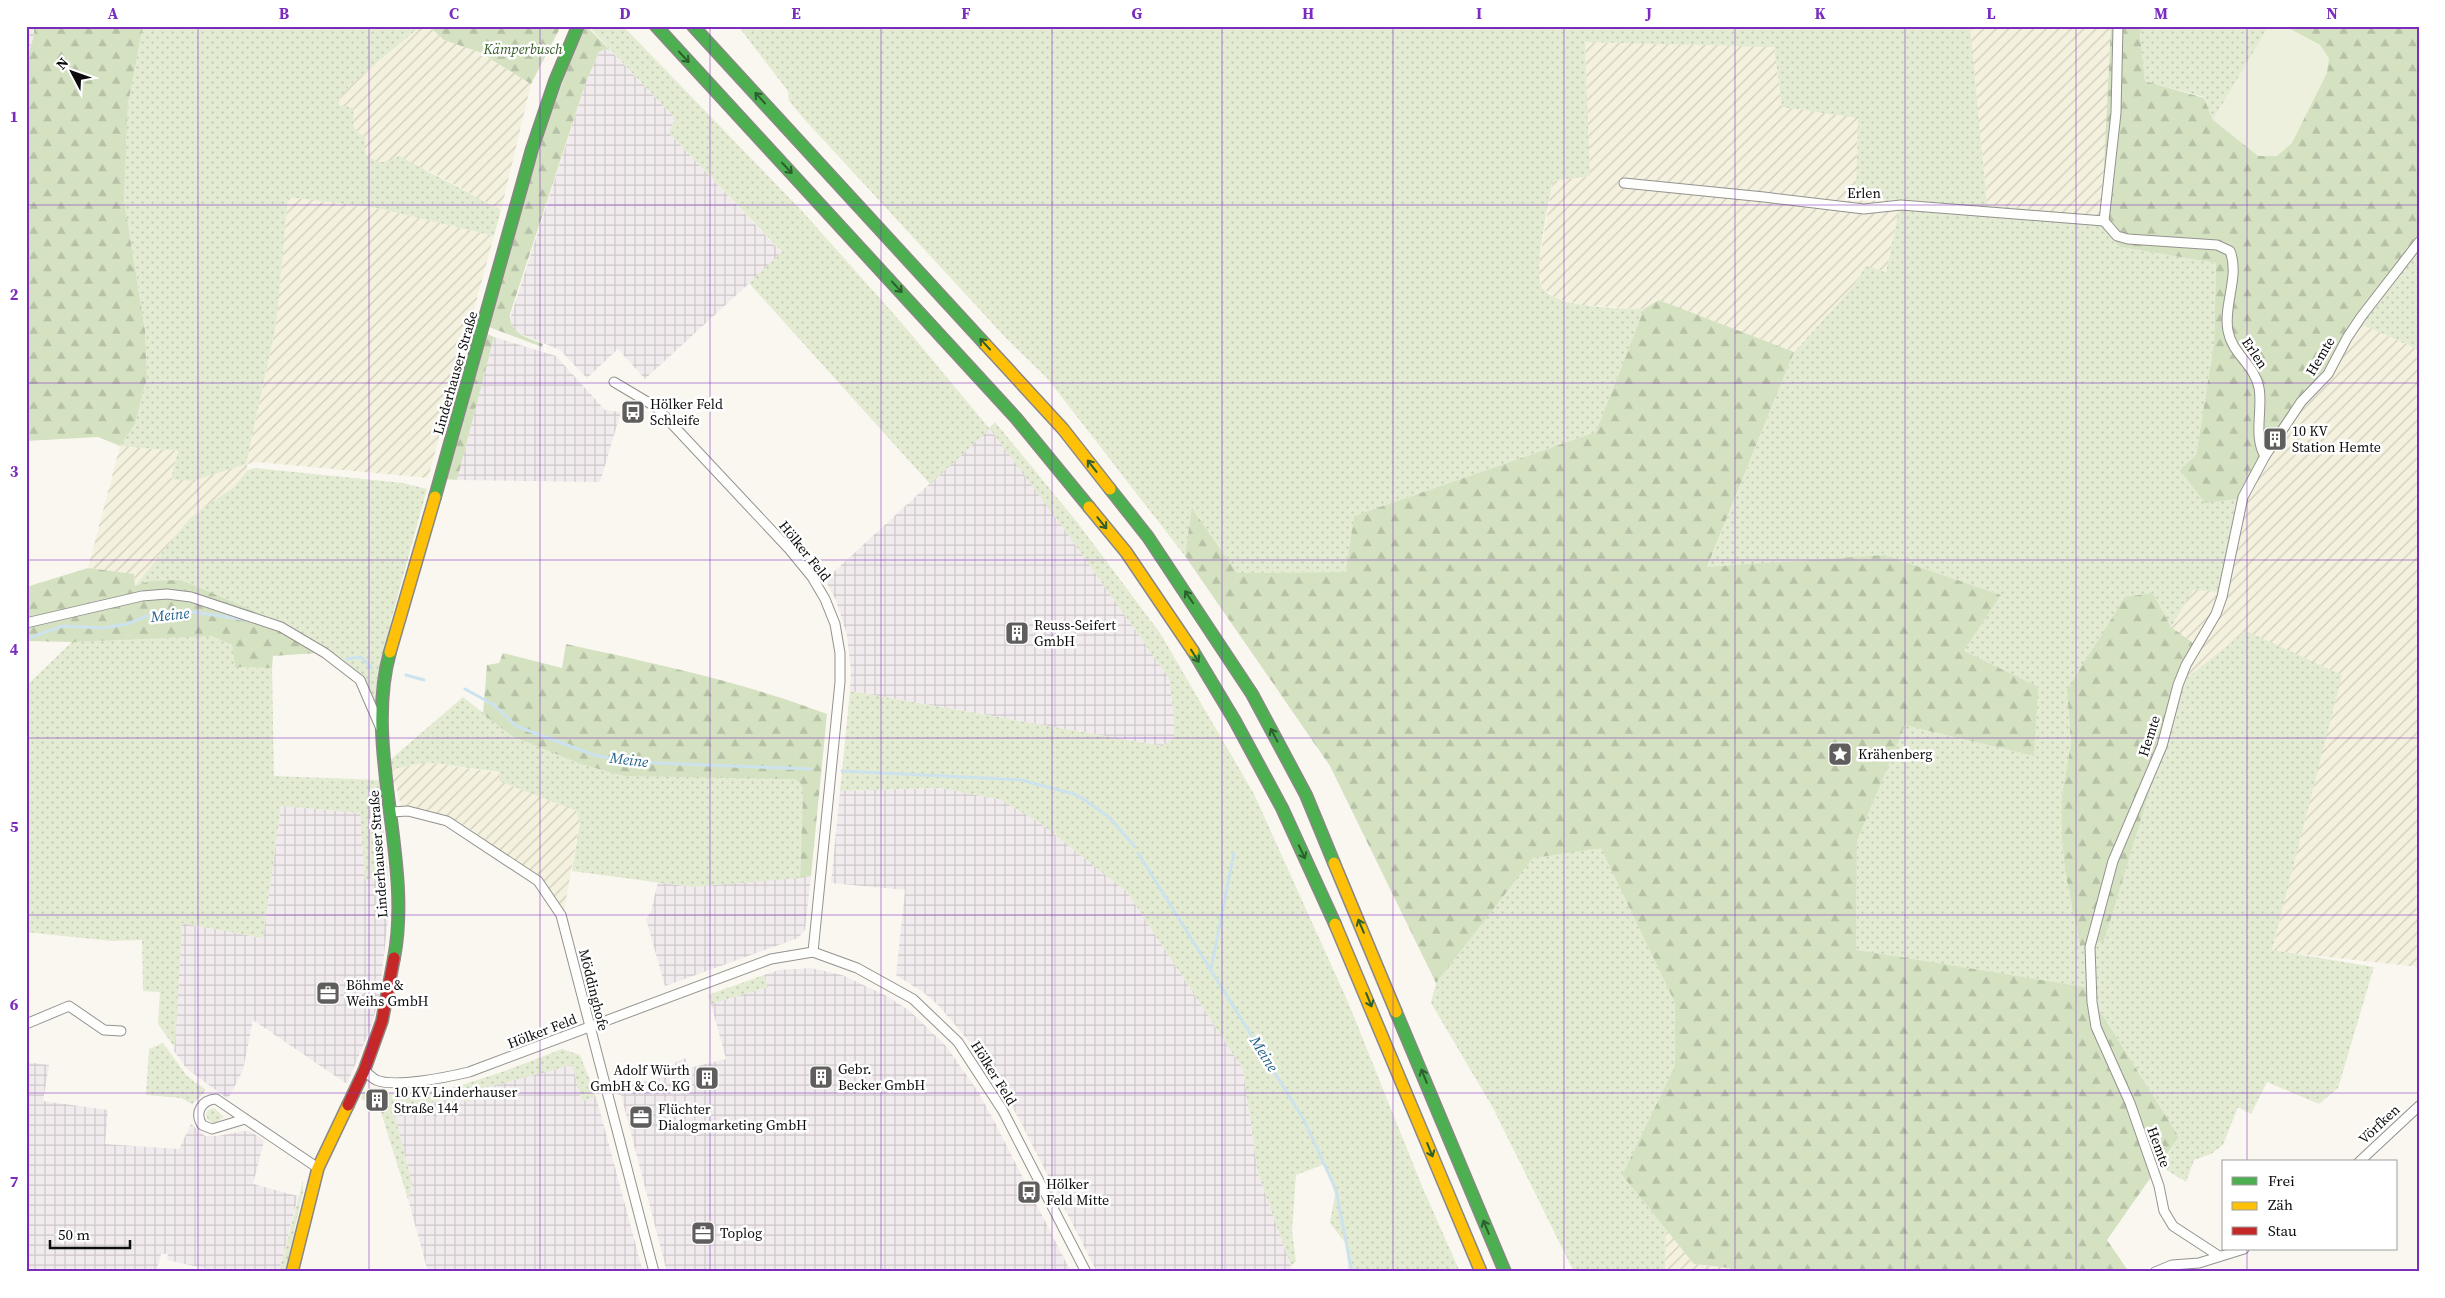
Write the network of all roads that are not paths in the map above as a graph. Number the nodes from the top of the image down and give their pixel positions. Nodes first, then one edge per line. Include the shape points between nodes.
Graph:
1 (578, 26) edge
2 (656, 26) edge
3 (694, 26) edge
4 (2118, 26) edge
5 (1624, 183) dead end
6 (2104, 221) junction
7 (2419, 242) edge
8 (614, 382) dead end
9 (2265, 456) junction
10 (26, 623) edge
11 (383, 734) junction
12 (391, 812) junction
13 (814, 952) junction
14 (26, 1024) edge
15 (589, 1028) junction
16 (121, 1031) dead end
17 (364, 1071) junction
18 (2419, 1106) edge
19 (245, 1119) junction
20 (2361, 1160) edge
21 (318, 1168) junction
22 (2240, 1250) edge
23 (2219, 1256) junction
24 (292, 1272) edge
25 (654, 1272) edge
26 (1086, 1272) edge
27 (1481, 1272) edge
28 (1504, 1272) edge
29 (2155, 1272) edge

1 - 11 main road, Linderhauser Straße via 532,149 397,627 384,693
2 -> 27 main road via 991,390 1126,552 1190,647 1282,808 1351,958
28 -> 3 main road via 1306,796 1252,694 1213,633 1148,536 1063,429
4 - 6 street via 2116,113
5 - 6 street, Erlen via 1864,209 1901,205
6 - 9 street, Erlen via 2117,236 2128,239 2217,245 2230,251 2233,265 2228,330 2234,349 2257,380 2261,415 2259,441
7 - 9 street, Hemte via 2376,295 2346,338 2328,374 2301,402
8 - 13 street, Hölker Feld via 656,407 789,549 812,577 835,624 840,682
9 - 23 street, Hemte via 2243,498 2216,614 2186,665 2162,746 2113,861 2090,947 2096,1027 2130,1103 2159,1186 2164,1211 2173,1226
10 - 11 street, Linderhauser Straße via 142,596 167,594 191,597 281,627 325,653 360,680
11 - 12 main road, Linderhauser Straße
12 - 15 street, Möddinghofe via 408,811 447,821 538,881 561,915
12 - 17 main road, Linderhauser Straße via 397,880 397,944 382,1021
13 - 15 street, Hölker Feld via 771,959
13 - 26 street, Hölker Feld via 857,968 913,999 958,1042 1003,1112
14 - 16 street via 69,1006 104,1030
15 - 17 street, Hölker Feld via 491,1065 440,1078 388,1083 376,1080
15 - 25 street, Möddinghofe
17 - 21 main road, Linderhauser Straße
18 - 20 street, Vörfken
19 - 19 street via 216,1099 205,1102 198,1114 202,1125 212,1129
19 - 21 street
21 - 24 main road, Linderhauser Straße
22 - 23 street
23 - 29 street

